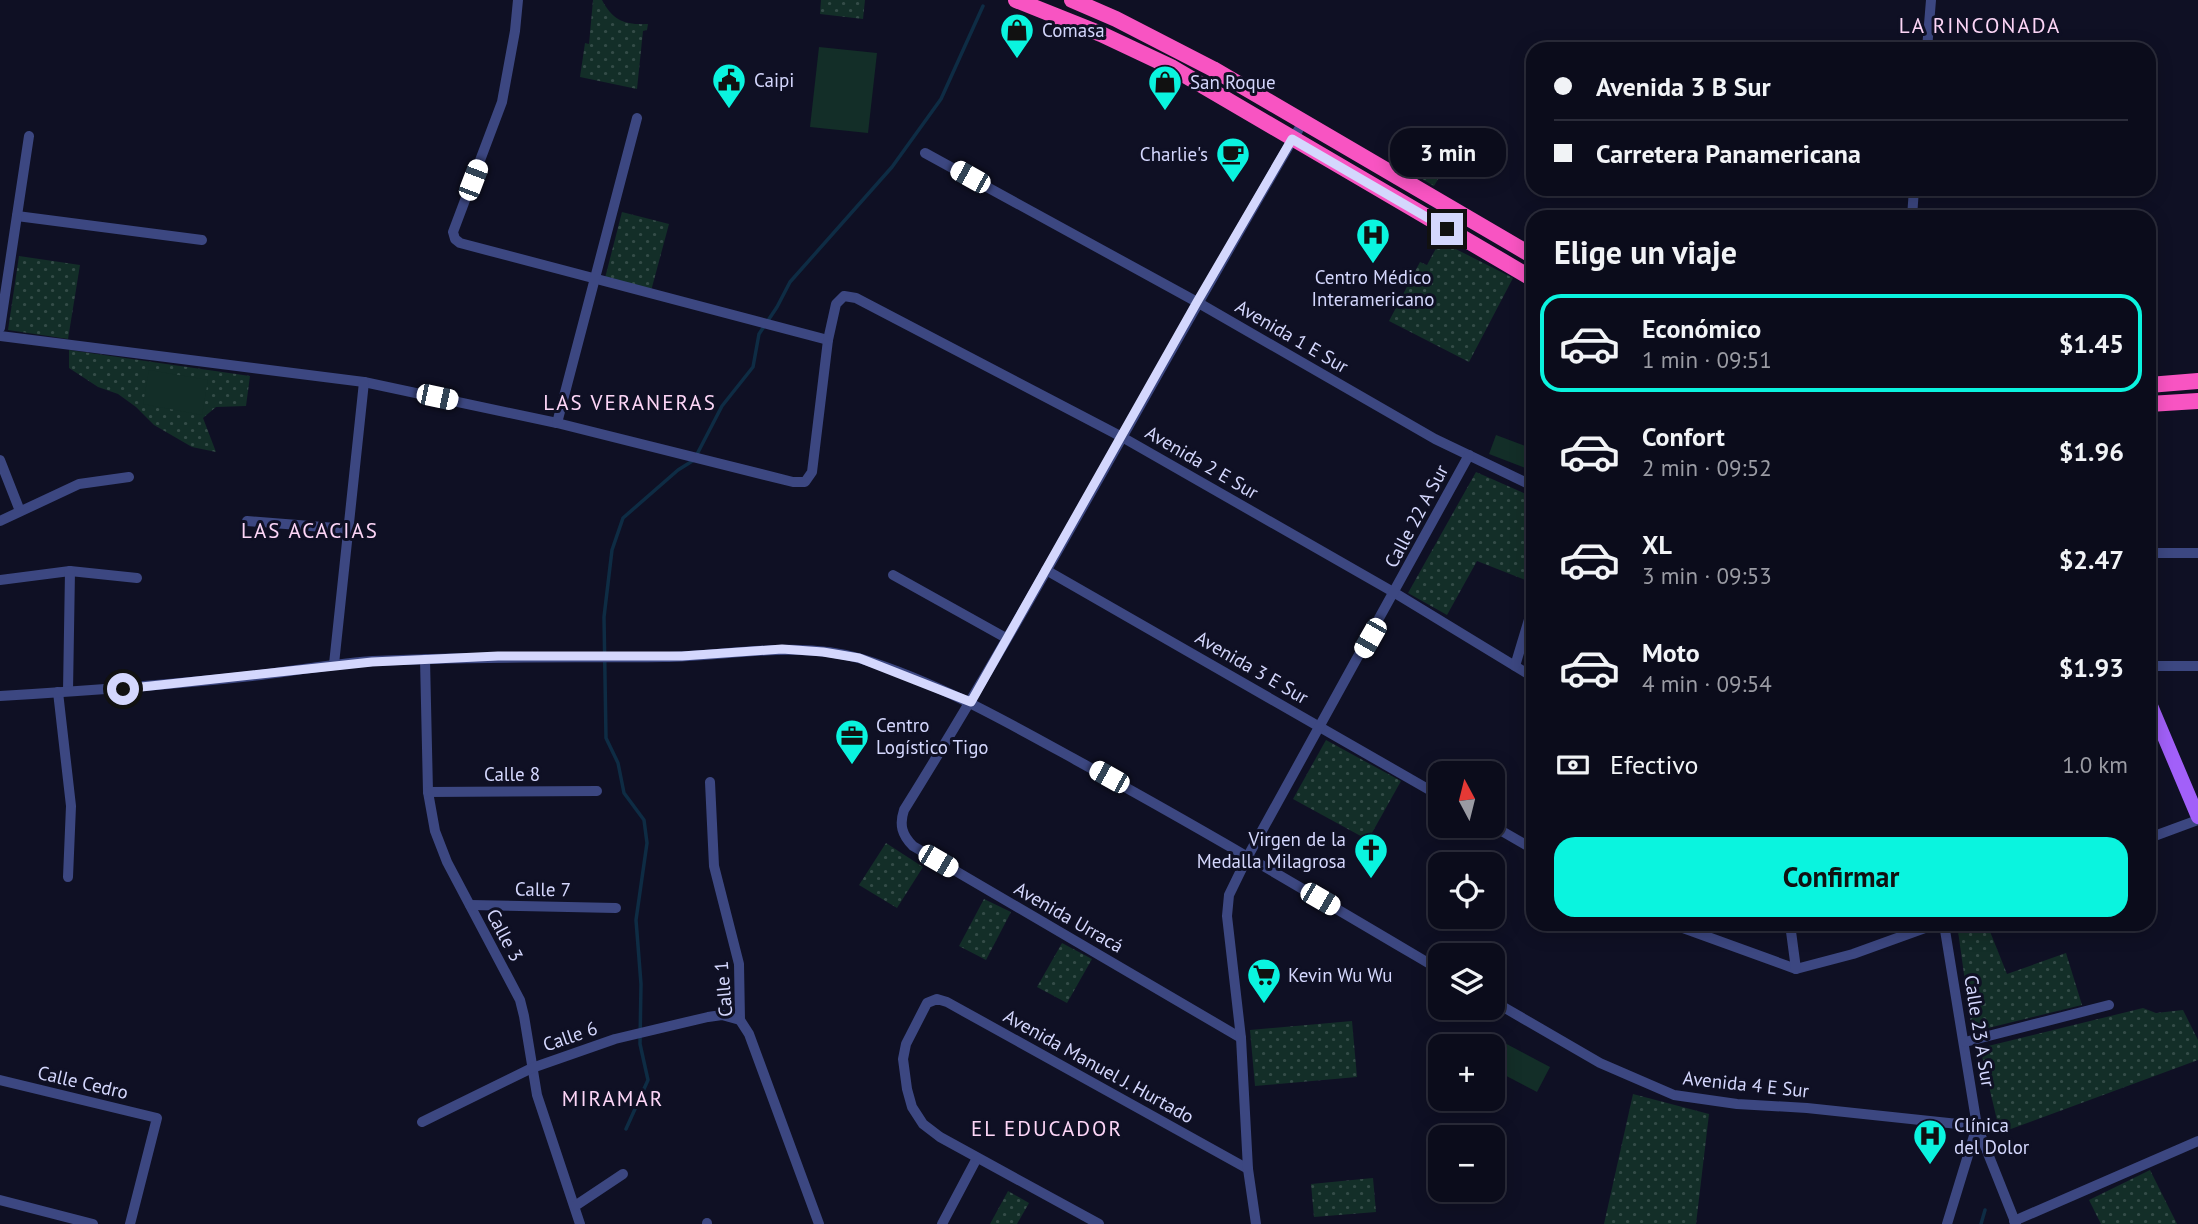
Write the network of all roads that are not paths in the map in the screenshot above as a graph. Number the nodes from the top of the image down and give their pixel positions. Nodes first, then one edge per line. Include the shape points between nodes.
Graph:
1 (518, 0) edge
2 (1016, 0) edge
3 (1072, 0) edge
4 (1931, 0) edge
5 (1928, 42) edge
6 (637, 118) dead end
7 (1303, 122) junction
8 (29, 136) dead end
9 (1292, 139) junction
10 (925, 153) dead end
11 (17, 216) junction
12 (202, 240) dead end
13 (1526, 252) edge
14 (1526, 274) edge
15 (594, 280) junction
16 (1197, 302) junction
17 (0, 328) edge
18 (0, 336) edge
19 (828, 340) junction
20 (364, 382) junction
21 (2198, 382) edge
22 (2156, 385) edge
23 (2198, 401) edge
24 (2156, 404) edge
25 (557, 423) junction
26 (1122, 437) junction
27 (1469, 455) junction
28 (0, 460) edge
29 (129, 477) dead end
30 (1526, 483) edge
31 (20, 511) junction
32 (0, 521) edge
33 (247, 521) dead end
34 (348, 529) junction
35 (2156, 553) edge
36 (2198, 553) edge
37 (1046, 570) junction
38 (70, 571) junction
39 (893, 575) dead end
40 (137, 578) dead end
41 (0, 580) edge
42 (1395, 593) junction
43 (1526, 628) edge
44 (1006, 638) junction
45 (425, 659) junction
46 (334, 664) junction
47 (1514, 666) junction
48 (2156, 666) edge
49 (2198, 666) edge
50 (1526, 673) edge
51 (63, 692) junction
52 (0, 695) edge
53 (971, 702) junction
54 (2156, 718) edge
55 (1320, 726) junction
56 (710, 782) dead end
57 (1428, 789) edge
58 (597, 791) dead end
59 (428, 792) junction
60 (2198, 818) edge
61 (1505, 833) edge
62 (2156, 835) edge
63 (1526, 845) edge
64 (1248, 856) junction
65 (68, 877) dead end
66 (470, 905) junction
67 (616, 908) dead end
68 (1691, 931) edge
69 (1791, 931) edge
70 (1917, 931) edge
71 (1945, 931) edge
72 (1428, 963) edge
73 (1796, 969) junction
74 (2109, 1005) dead end
75 (1505, 1008) edge
76 (740, 1020) junction
77 (1241, 1038) junction
78 (1965, 1042) junction
79 (532, 1068) junction
80 (0, 1080) edge
81 (422, 1122) dead end
82 (1977, 1126) junction
83 (2198, 1141) edge
84 (977, 1158) junction
85 (1248, 1169) junction
86 (623, 1174) dead end
87 (0, 1200) edge
88 (575, 1206) junction
89 (2015, 1222) edge
90 (93, 1224) edge
91 (130, 1224) edge
92 (580, 1224) edge
93 (819, 1224) edge
94 (942, 1224) edge
95 (1098, 1224) edge
96 (1256, 1224) edge
97 (1947, 1224) edge

1 - 15 street via 502,102 453,232 460,243
2 - 9 highway via 1171,67
3 - 7 highway via 1213,69
4 - 5 street
6 - 15 street
7 - 9 street
7 - 13 highway
8 - 11 street
9 - 14 highway
9 - 16 street
10 - 16 street, Avenida 1 E Sur
11 - 12 street
11 - 17 street
15 - 19 street
15 - 25 street
16 - 26 street
16 - 27 street, Avenida 1 E Sur
18 - 20 street
19 - 25 street via 811,472 805,482
19 - 26 street, Avenida 2 E Sur via 836,304 844,296 856,298
20 - 25 street
20 - 34 street
21 - 22 highway
23 - 24 highway
26 - 37 street
26 - 42 street, Avenida 2 E Sur
27 - 30 street, Avenida 1 E Sur
27 - 42 street, Calle 22 A Sur
28 - 31 street
29 - 31 street via 79,484
31 - 32 street
33 - 34 street
34 - 46 street
35 - 36 street
37 - 44 street
37 - 55 street, Avenida 3 E Sur
38 - 40 street
38 - 41 street
38 - 51 street
39 - 44 street
42 - 47 street, Avenida 2 E Sur
42 - 55 street, Calle 22 A Sur
43 - 47 street
44 - 53 street
45 - 46 street
45 - 53 street via 663,657 782,649 823,652 859,658
45 - 59 street, Calle 3
46 - 51 street via 255,676
47 - 50 street, Avenida 2 E Sur
48 - 49 street
51 - 52 street
51 - 65 street via 71,806
53 - 64 street
53 - 77 street, Avenida Urracá via 903,812 902,831 913,846
54 - 60 main road
55 - 57 street, Avenida 3 E Sur
55 - 64 street, Calle 22 A Sur
56 - 76 street, Calle 1 via 714,866 739,964
58 - 59 street, Calle 8
59 - 66 street, Calle 3 via 435,831
60 - 62 street
61 - 63 street
64 - 72 street
64 - 77 street, Calle 22 A Sur via 1227,905
66 - 67 street, Calle 7
66 - 79 street, Calle 3 via 520,1000
68 - 73 street
69 - 73 street
70 - 73 street
71 - 78 street, Calle 23 A Sur
74 - 78 street
75 - 82 street, Avenida 4 E Sur via 1577,1051 1674,1095
76 - 79 street, Calle 6 via 708,1017 631,1035
76 - 93 street, Calle 1
77 - 85 street, Calle 22 A Sur
78 - 82 street, Calle 23 A Sur
79 - 81 street, Calle 6
79 - 88 street, Calle 3 via 542,1112
80 - 91 street, Calle Cedro via 157,1118
82 - 89 street
82 - 97 street, Calle 23 A Sur
83 - 89 street
84 - 85 street, Avenida Manuel J. Hurtado via 923,1124 906,1089 906,1044 923,1006 932,1000 947,1002
84 - 94 street
84 - 95 street
85 - 96 street, Calle 22 A Sur
86 - 88 street
87 - 90 street
88 - 92 street, Calle 3

